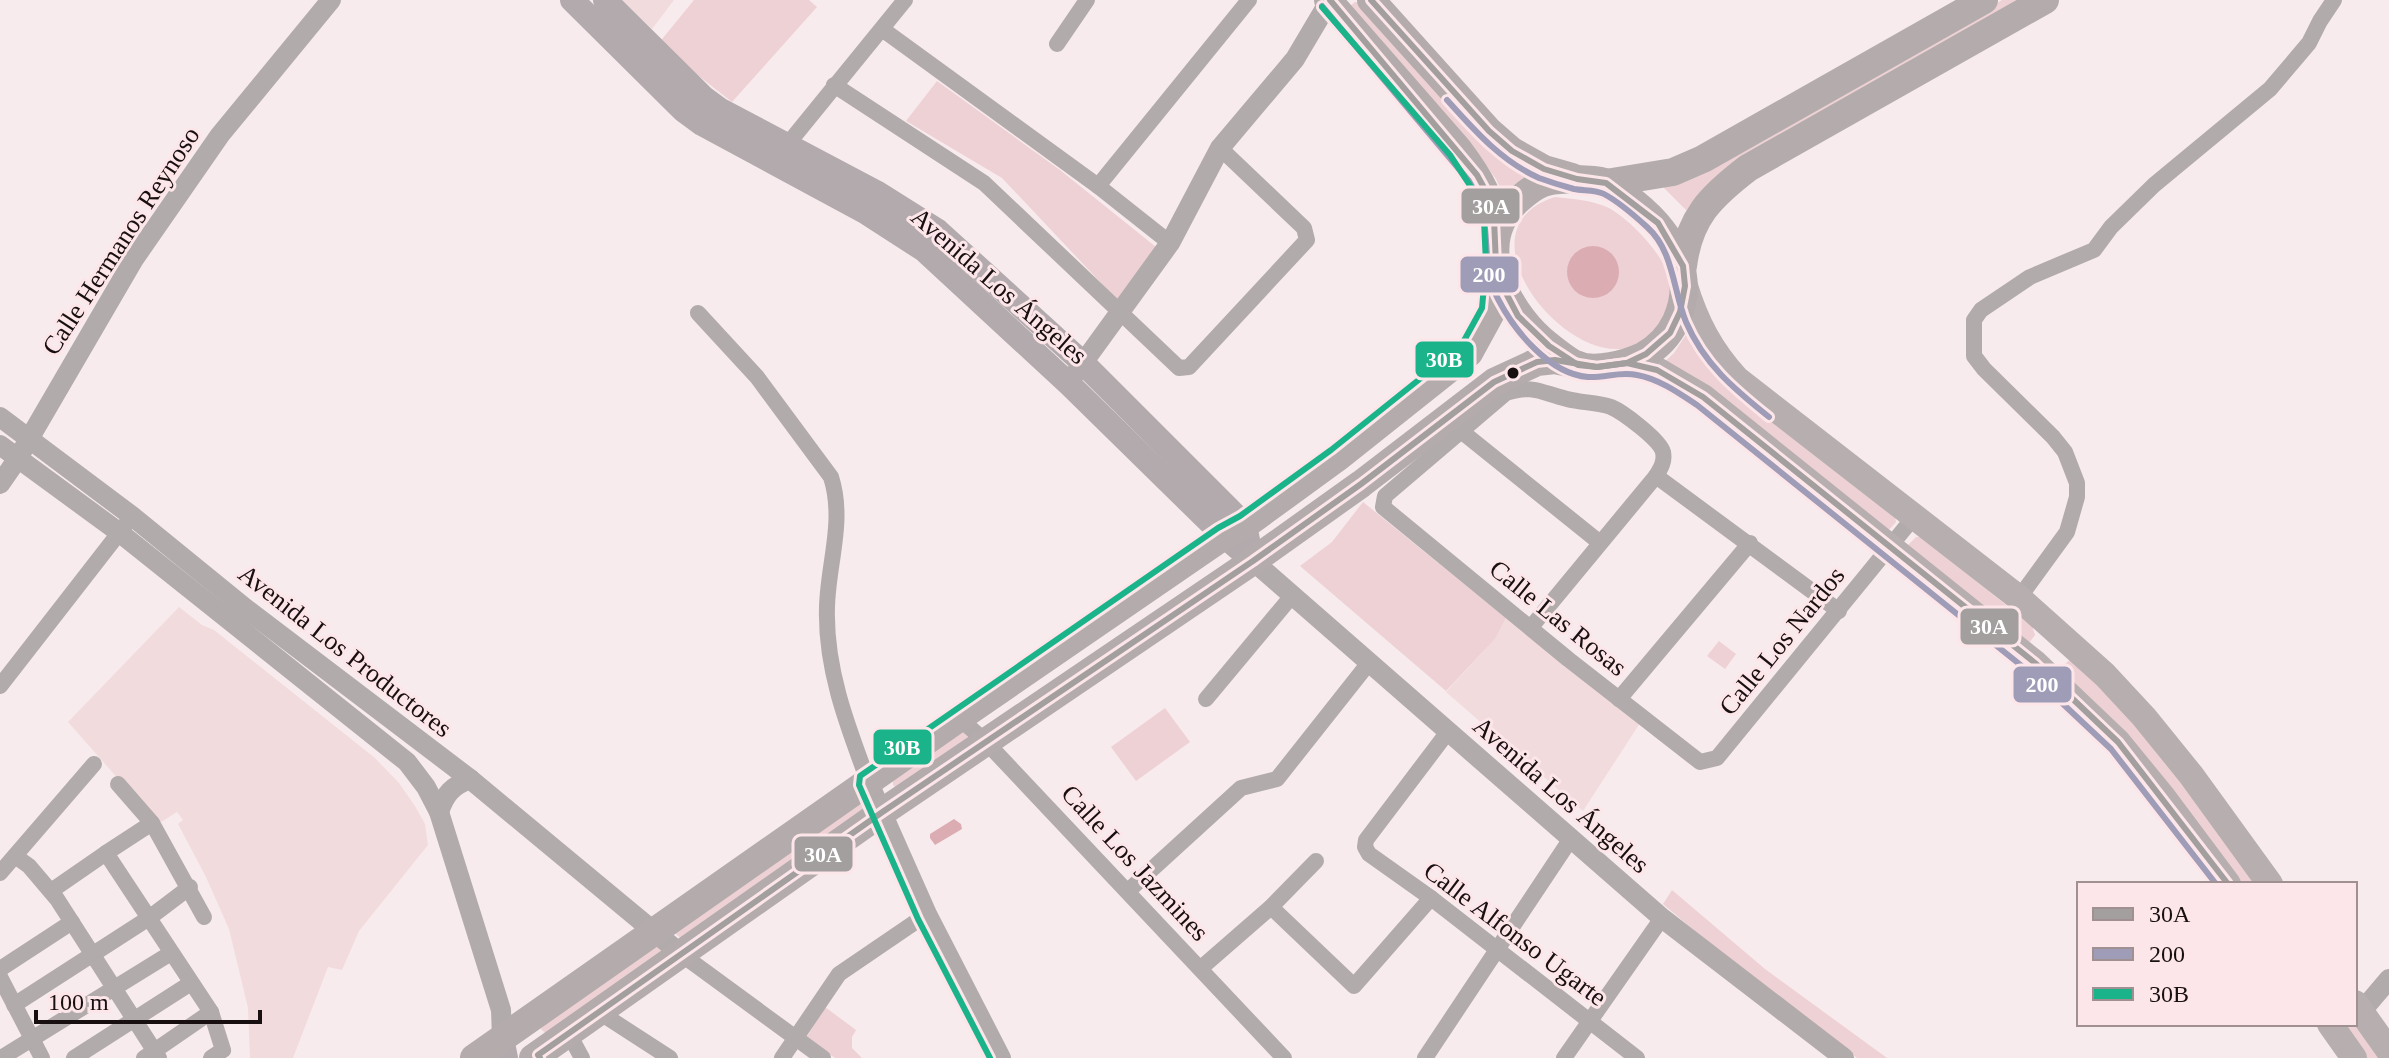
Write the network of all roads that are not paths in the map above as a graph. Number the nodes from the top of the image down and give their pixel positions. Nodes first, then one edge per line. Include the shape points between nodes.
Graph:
1 (331, 0) edge
2 (572, 0) edge
3 (605, 0) edge
4 (905, 0) edge
5 (1087, 0) edge
6 (1249, 0) edge
7 (1371, 0) edge
8 (1984, 0) edge
9 (2045, 0) edge
10 (2334, 0) edge
11 (1329, 1) edge
12 (882, 29) junction
13 (1057, 44) dead end
14 (834, 85) junction
15 (727, 125) junction
16 (787, 145) junction
17 (1220, 148) junction
18 (1577, 179) junction
19 (1606, 183) junction
20 (1098, 186) junction
21 (1170, 243) junction
22 (1495, 255) junction
23 (1684, 276) junction
24 (698, 313) dead end
25 (1121, 313) junction
26 (1083, 363) junction
27 (1627, 363) junction
28 (1578, 365) junction
29 (1069, 384) junction
30 (0, 417) edge
31 (1461, 431) junction
32 (29, 438) junction
33 (0, 445) edge
34 (18, 458) junction
35 (1337, 458) junction
36 (1656, 476) junction
37 (0, 484) edge
38 (1373, 490) junction
39 (1914, 517) junction
40 (126, 524) junction
41 (1234, 531) junction
42 (1599, 542) junction
43 (1750, 543) junction
44 (1891, 545) junction
45 (1253, 561) junction
46 (1291, 597) junction
47 (2019, 598) junction
48 (1839, 611) junction
49 (1532, 626) junction
50 (2059, 632) junction
51 (2035, 663) junction
52 (1368, 664) junction
53 (0, 686) edge
54 (1206, 699) dead end
55 (1619, 699) junction
56 (959, 718) junction
57 (1447, 733) junction
58 (986, 742) junction
59 (1717, 758) joint
60 (94, 764) dead end
61 (470, 779) junction
62 (868, 781) junction
63 (118, 784) dead end
64 (439, 812) junction
65 (881, 813) junction
66 (152, 823) junction
67 (1570, 840) junction
68 (106, 853) junction
69 (15, 856) junction
70 (1316, 861) dead end
71 (0, 873) edge
72 (2226, 882) edge
73 (2269, 882) edge
74 (190, 887) junction
75 (51, 891) junction
76 (1128, 891) junction
77 (1431, 898) junction
78 (1271, 907) junction
79 (927, 914) junction
80 (204, 917) dead end
81 (149, 918) junction
82 (1662, 918) junction
83 (72, 922) junction
84 (653, 931) junction
85 (1496, 949) junction
86 (171, 953) junction
87 (681, 954) junction
88 (93, 955) junction
89 (1201, 968) junction
90 (0, 969) edge
91 (0, 977) edge
92 (2389, 979) edge
93 (191, 983) junction
94 (114, 988) junction
95 (14, 1005) junction
96 (2358, 1008) edge
97 (211, 1012) junction
98 (599, 1012) junction
99 (134, 1019) junction
100 (1589, 1021) junction
101 (2331, 1026) edge
102 (32, 1038) junction
103 (794, 1039) junction
104 (508, 1042) edge
105 (576, 1046) edge
106 (2389, 1051) edge
107 (1272, 1054) edge
108 (2346, 1054) edge
109 (219, 1055) edge
110 (153, 1056) edge
111 (537, 1057) edge
112 (1, 1058) edge
113 (42, 1058) edge
114 (74, 1058) edge
115 (474, 1058) edge
116 (670, 1058) edge
117 (782, 1058) edge
118 (823, 1058) edge
119 (1001, 1058) edge
120 (1425, 1058) edge
121 (1564, 1058) edge
122 (1637, 1058) edge
123 (1844, 1058) edge

1 - 32 street, Calle Hermanos Reynoso via 220,135 134,259
2 - 15 main road, Avenida Los Ángeles via 683,110
3 - 15 main road, Avenida Los Ángeles
4 - 12 street
5 - 13 street
6 - 20 street
7 - 18 highway via 1512,151
8 - 19 highway via 1703,159 1673,172
9 - 23 highway via 1748,168 1696,218 1685,245
10 - 47 street via 2309,43 2270,89 2154,185 2094,250 2030,277 1974,320 1974,356 2053,437 2077,483 2067,532
11 - 17 street via 1295,59
11 - 22 highway via 1477,175 1494,219
12 - 14 street
12 - 20 street
14 - 16 street
14 - 25 street via 984,183
15 - 16 main road, Avenida Los Ángeles
15 - 29 main road, Avenida Los Ángeles via 915,243
16 - 26 main road, Avenida Los Ángeles via 938,231
17 - 21 street
17 - 25 street via 1304,228 1307,240 1189,367 1179,368
18 - 19 highway
18 - 22 highway via 1543,182 1507,210
19 - 23 highway via 1658,223
20 - 21 street
21 - 25 street
22 - 28 highway via 1518,316
22 - 35 highway via 1492,311 1469,353
23 - 27 highway via 1680,312 1670,333
23 - 39 main road via 1706,339 1737,379
24 - 62 street via 757,377 831,477 836,544 828,632 839,702
25 - 26 street
26 - 29 street
26 - 41 main road, Avenida Los Ángeles
27 - 28 highway
27 - 44 main road via 1657,370 1703,397
28 - 38 highway via 1537,362 1494,382
29 - 41 main road, Avenida Los Ángeles
30 - 32 street, Avenida Los Productores
31 - 36 street via 1506,393 1525,387 1614,408 1658,442 1663,464
31 - 38 street
31 - 42 street
32 - 34 street, Calle Hermanos Reynoso
32 - 40 street, Avenida Los Productores
33 - 34 street, Avenida Los Productores
34 - 37 street, Calle Hermanos Reynoso
34 - 40 street, Avenida Los Productores
35 - 38 highway
35 - 41 highway
36 - 42 street
36 - 43 street
38 - 45 highway
38 - 49 street, Calle Las Rosas via 1385,509
39 - 44 street, Calle Los Nardos
39 - 47 main road
40 - 53 street
40 - 61 street, Avenida Los Productores
40 - 64 street, Avenida Los Productores via 407,762
41 - 45 main road, Avenida Los Ángeles
41 - 56 highway
42 - 49 street
43 - 48 street
43 - 55 street
44 - 48 street, Calle Los Nardos
44 - 51 main road
45 - 46 street, Avenida Los Ángeles
45 - 58 highway
46 - 52 street, Avenida Los Ángeles
46 - 54 street
47 - 50 main road
48 - 59 street, Calle Los Nardos
49 - 55 street, Calle Las Rosas
50 - 51 main road
50 - 73 main road via 2144,717
51 - 72 main road via 2118,742
52 - 57 street, Avenida Los Ángeles
52 - 76 street via 1277,779 1241,788
55 - 59 street, Calle Las Rosas via 1700,762
56 - 58 street, Calle Los Jazmines
56 - 62 highway
57 - 67 street, Avenida Los Ángeles
57 - 77 street, Calle Alfonso Ugarte via 1365,847
58 - 65 highway
58 - 76 street, Calle Los Jazmines
60 - 69 street
61 - 64 street via 455,785
61 - 84 street, Avenida Los Productores
62 - 65 street
62 - 84 highway
63 - 66 street
64 - 104 street, Avenida Los Productores
65 - 79 street
65 - 87 highway
66 - 68 street
66 - 74 street
67 - 82 street, Avenida Los Ángeles
67 - 85 street
68 - 75 street
68 - 81 street
69 - 71 street
69 - 75 street
70 - 78 street
74 - 80 street
74 - 81 street
75 - 83 street
76 - 89 street, Calle Los Jazmines
77 - 78 street via 1354,986
77 - 85 street, Calle Alfonso Ugarte
78 - 89 street
79 - 103 street via 839,974
79 - 119 street
81 - 86 street
81 - 88 street
82 - 100 street
82 - 123 street, Avenida Los Ángeles
83 - 88 street
83 - 90 street
84 - 87 street, Avenida Los Productores
84 - 104 highway
85 - 100 street, Calle Alfonso Ugarte
85 - 120 street
86 - 93 street
86 - 94 street
87 - 98 highway
87 - 103 street
88 - 94 street
88 - 95 street
89 - 107 street, Calle Los Jazmines
91 - 95 street
92 - 96 street
93 - 97 street
93 - 99 street
94 - 99 street
94 - 102 street
95 - 102 street
96 - 106 main road
97 - 109 street
97 - 110 street
98 - 105 highway
98 - 116 street
99 - 110 street
99 - 114 street
100 - 121 street
100 - 122 street, Calle Alfonso Ugarte
101 - 108 main road
102 - 112 street
102 - 113 street
103 - 117 street
103 - 118 street
104 - 111 main road
104 - 115 highway
105 - 111 highway

